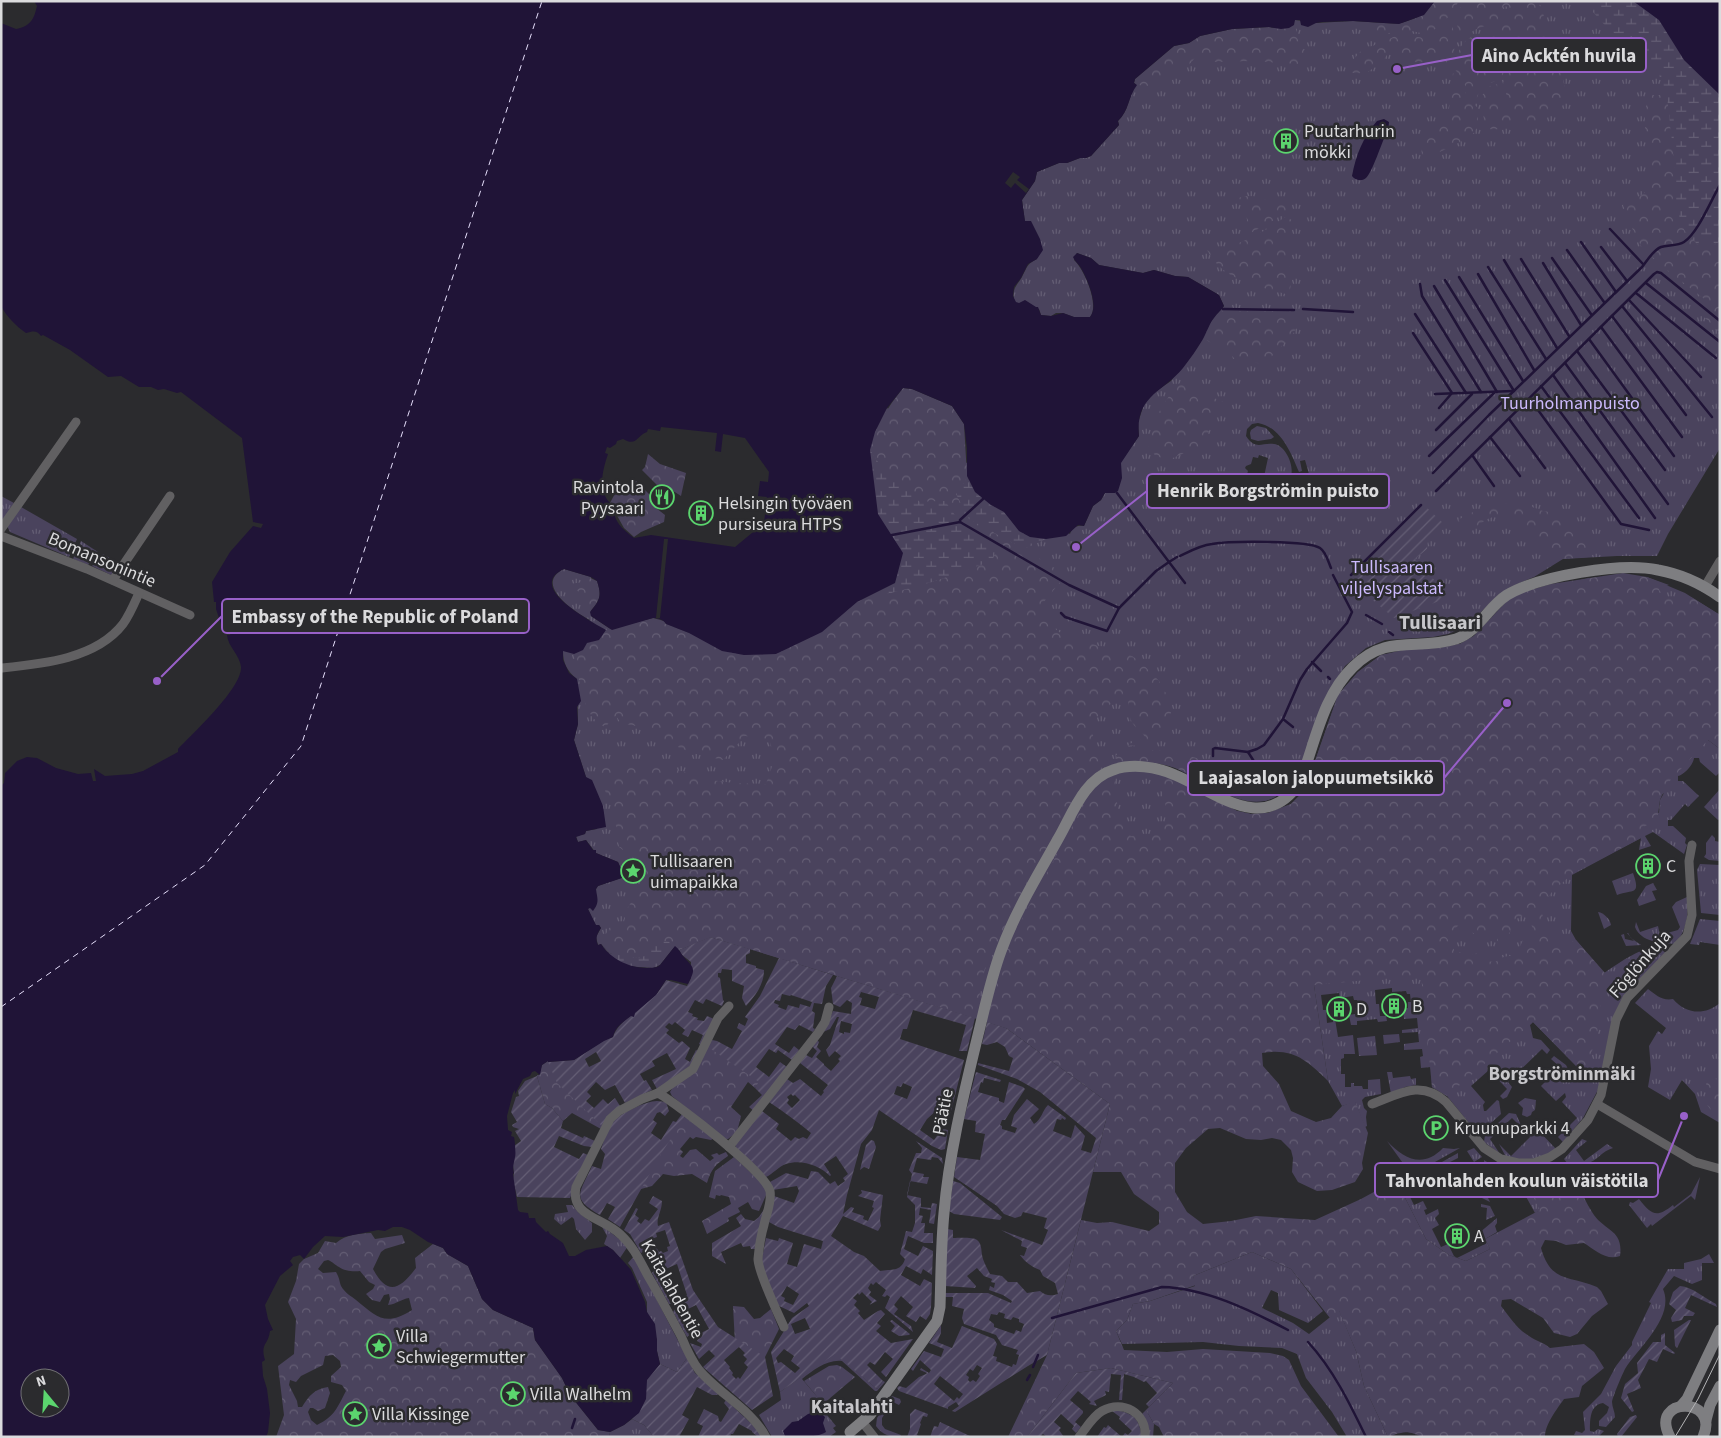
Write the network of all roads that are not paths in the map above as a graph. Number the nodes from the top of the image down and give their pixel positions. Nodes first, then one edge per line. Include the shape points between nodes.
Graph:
1 (76, 422) dead end
2 (170, 496) dead end
3 (1, 529) edge
4 (1, 536) edge
5 (1720, 561) edge
6 (113, 580) junction
7 (1704, 588) junction
8 (139, 593) junction
9 (1720, 598) edge
10 (190, 615) dead end
11 (1, 668) edge
12 (1692, 845) dead end
13 (729, 1006) dead end
14 (829, 1007) dead end
15 (658, 1093) junction
16 (1372, 1104) dead end
17 (1597, 1104) junction
18 (729, 1147) junction
19 (1720, 1169) edge
20 (784, 1327) dead end
21 (1720, 1330) edge
22 (1720, 1386) edge
23 (1681, 1406) junction
24 (862, 1423) junction
25 (1707, 1431) edge
26 (847, 1434) edge
27 (1666, 1435) edge
28 (766, 1437) edge
29 (874, 1437) edge
30 (1079, 1437) edge
31 (1145, 1437) edge

1 - 3 street
2 - 6 street
4 - 6 street, Bomansonintie
5 - 7 street
6 - 8 street, Bomansonintie
7 - 9 street
7 - 24 street, Päätie via 1669,572 1637,567 1563,576 1525,586 1504,596 1476,626 1458,638 1440,643 1390,646 1370,653 1352,667 1334,691 1300,782 1277,804 1255,808 1238,806 1174,774 1151,768 1123,767 1095,779 1082,796 1015,919 996,965 957,1128 944,1212 937,1321
8 - 10 street, Bomansonintie
8 - 11 street via 122,625 95,646 60,659
12 - 17 street, Föglönkuja via 1688,861 1690,929 1621,1008
13 - 15 street, Kaitalahdentie via 718,1018 692,1069
14 - 18 street via 818,1033
15 - 18 street
15 - 28 street, Kaitalahdentie via 619,1111 610,1119 576,1187 575,1199 582,1210 619,1232 631,1246 694,1362 757,1423
16 - 17 street, Föglönkuja via 1410,1090 1428,1090 1446,1102 1484,1148 1501,1159 1534,1163 1562,1149 1588,1120
17 - 19 street via 1695,1162
18 - 20 street via 766,1183 769,1190 770,1204 758,1260
21 - 23 street
22 - 25 street via 1710,1405
23 - 25 street via 1696,1407 1703,1414
23 - 27 street via 1669,1415
24 - 26 street, Päätie
24 - 29 street
30 - 31 street via 1097,1414 1122,1406 1138,1415

